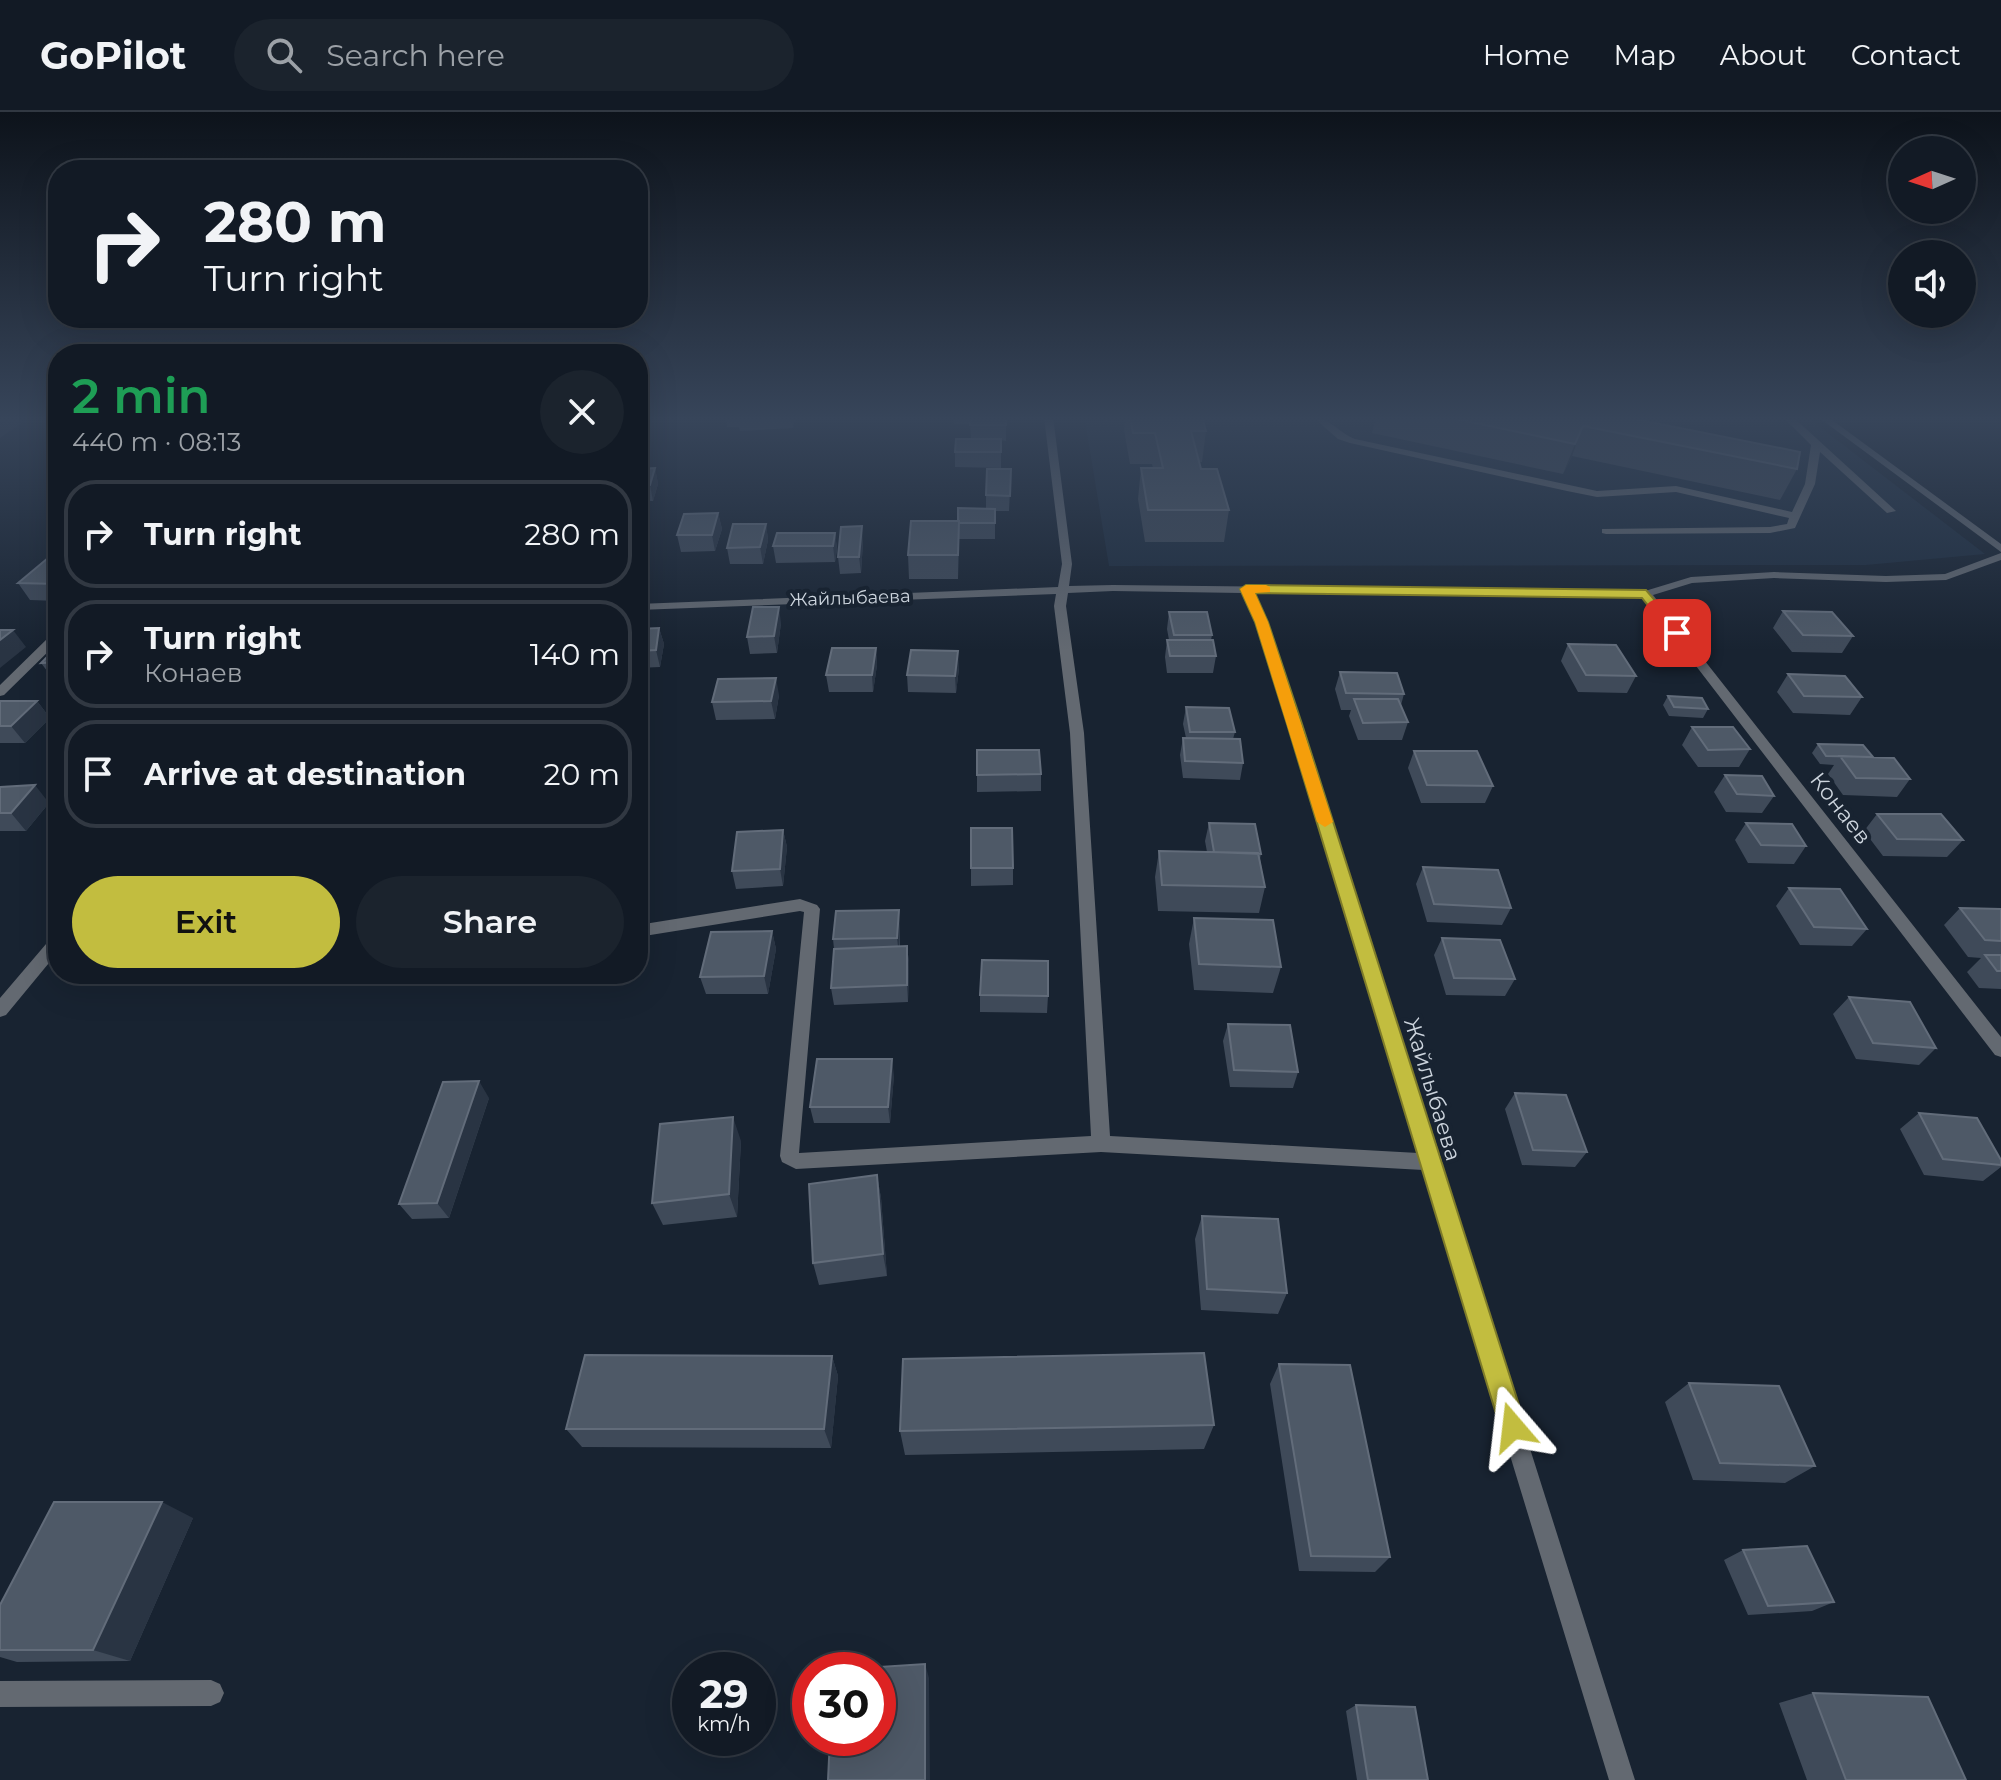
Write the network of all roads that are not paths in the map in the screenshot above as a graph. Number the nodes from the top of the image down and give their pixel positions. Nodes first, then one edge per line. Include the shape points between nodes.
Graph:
1 (1058, 495) edge
2 (1702, 495) edge
3 (1805, 495) edge
4 (1873, 495) edge
5 (1928, 495) edge
6 (1891, 511) dead end
7 (1794, 516) junction
8 (1606, 531) dead end
9 (2001, 549) edge
10 (2001, 556) edge
11 (1063, 589) junction
12 (1246, 589) junction
13 (1646, 594) junction
14 (648, 607) edge
15 (48, 645) edge
16 (0, 692) edge
17 (648, 929) edge
18 (48, 953) edge
19 (0, 1010) edge
20 (2001, 1050) edge
21 (1101, 1144) junction
22 (1431, 1162) junction
23 (211, 1693) dead end
24 (0, 1694) edge
25 (1622, 1780) edge

1 - 11 street via 1067,564
2 - 7 street
3 - 7 street
4 - 6 street
5 - 9 street
7 - 8 street via 1791,526 1770,530
10 - 13 street via 1946,577 1774,575 1691,580
11 - 12 street, Жайлыбаева
11 - 14 street, Жайлыбаева
11 - 21 street via 1060,606 1077,733
12 - 13 street
12 - 22 street, Жайлыбаева via 1262,622
13 - 20 street, Конаев
15 - 16 street
17 - 21 street via 800,905 812,909 789,1156 796,1161
18 - 19 street
21 - 22 street
22 - 25 street, Жайлыбаева
23 - 24 street

